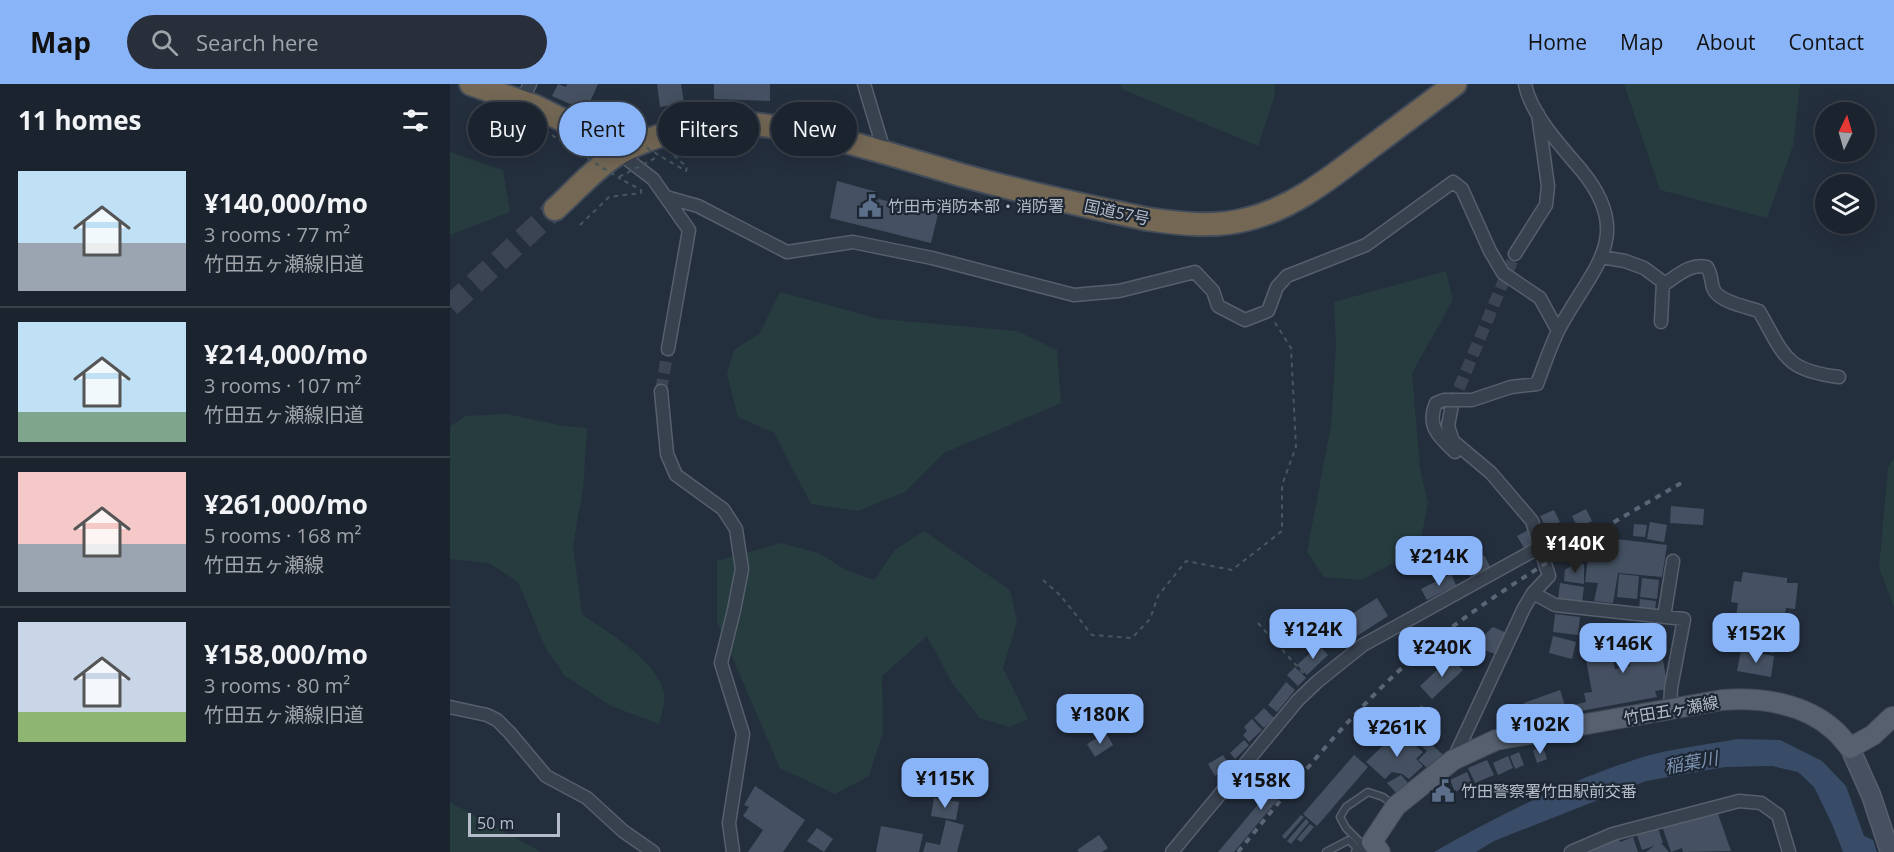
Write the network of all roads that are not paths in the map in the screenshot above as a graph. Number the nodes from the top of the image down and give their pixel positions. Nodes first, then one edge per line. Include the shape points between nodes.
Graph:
1 (471, 84) edge
2 (864, 84) edge
3 (1455, 84) edge
4 (1525, 84) edge
5 (525, 93) edge
6 (1537, 113) junction
7 (559, 118) edge
8 (646, 139) edge
9 (885, 153) junction
10 (608, 156) edge
11 (632, 156) edge
12 (666, 197) junction
13 (555, 209) tunnel mouth
14 (1515, 254) tunnel mouth
15 (1601, 257) junction
16 (1663, 285) junction
17 (1661, 322) dead end
18 (1558, 331) junction
19 (668, 349) tunnel mouth
20 (1839, 376) dead end
21 (661, 391) tunnel mouth
22 (1448, 402) junction
23 (1469, 454) junction
24 (1540, 547) junction
25 (1673, 561) dead end
26 (1533, 593) junction
27 (1664, 617) junction
28 (450, 707) edge
29 (1670, 710) junction
30 (1892, 717) dead end
31 (1850, 748) junction
32 (1453, 760) junction
33 (1396, 807) junction
34 (1367, 849) edge
35 (653, 852) edge
36 (733, 852) edge
37 (1172, 852) edge
38 (1326, 852) edge
39 (1571, 852) edge
40 (1790, 852) edge
41 (1890, 852) edge

1 - 5 highway
2 - 9 street
3 - 9 highway, 国道57号 via 1317,187 1260,215 1208,225 1147,219
4 - 6 street
5 - 7 highway via 534,106
6 - 14 street via 1548,186 1546,205
6 - 15 street via 1596,187 1608,230
8 - 9 highway, 国道57号 via 737,123 817,135
10 - 13 highway, 国道57号
11 - 12 street
12 - 18 street via 698,206 787,252 854,242 1074,295 1119,291 1195,272 1213,291 1218,306 1245,320 1268,311 1277,287 1287,276 1366,245 1453,182 1462,189 1503,273 1540,298
12 - 19 street via 689,230
15 - 16 street via 1644,268
15 - 18 street
16 - 17 street
16 - 20 street via 1692,267 1707,267 1720,298 1759,311 1786,358 1818,374
18 - 22 street, bridge via 1537,384
21 - 36 street via 667,454 676,475 723,509 736,528 742,569 721,663 743,734 729,823
22 - 23 street via 1448,426 1453,441
22 - 23 street via 1436,403 1431,417 1434,427 1462,459
23 - 24 street via 1532,520
24 - 26 street via 1549,576
24 - 37 street via 1363,645 1318,681
25 - 27 street
26 - 27 street via 1555,605
26 - 32 street
27 - 29 street via 1684,619
28 - 35 street via 497,720 546,776 587,798
29 - 31 main road, 竹田五ヶ瀬線 via 1745,699 1786,705 1833,729
29 - 32 main road, 竹田五ヶ瀬線 via 1496,740
30 - 31 main road via 1873,735
31 - 41 street
32 - 33 main road, 竹田五ヶ瀬線
33 - 34 main road, 竹田五ヶ瀬線
33 - 34 lane via 1368,792 1346,807 1340,817
34 - 38 lane via 1349,840
39 - 40 street via 1612,834 1739,801 1761,803 1778,815

